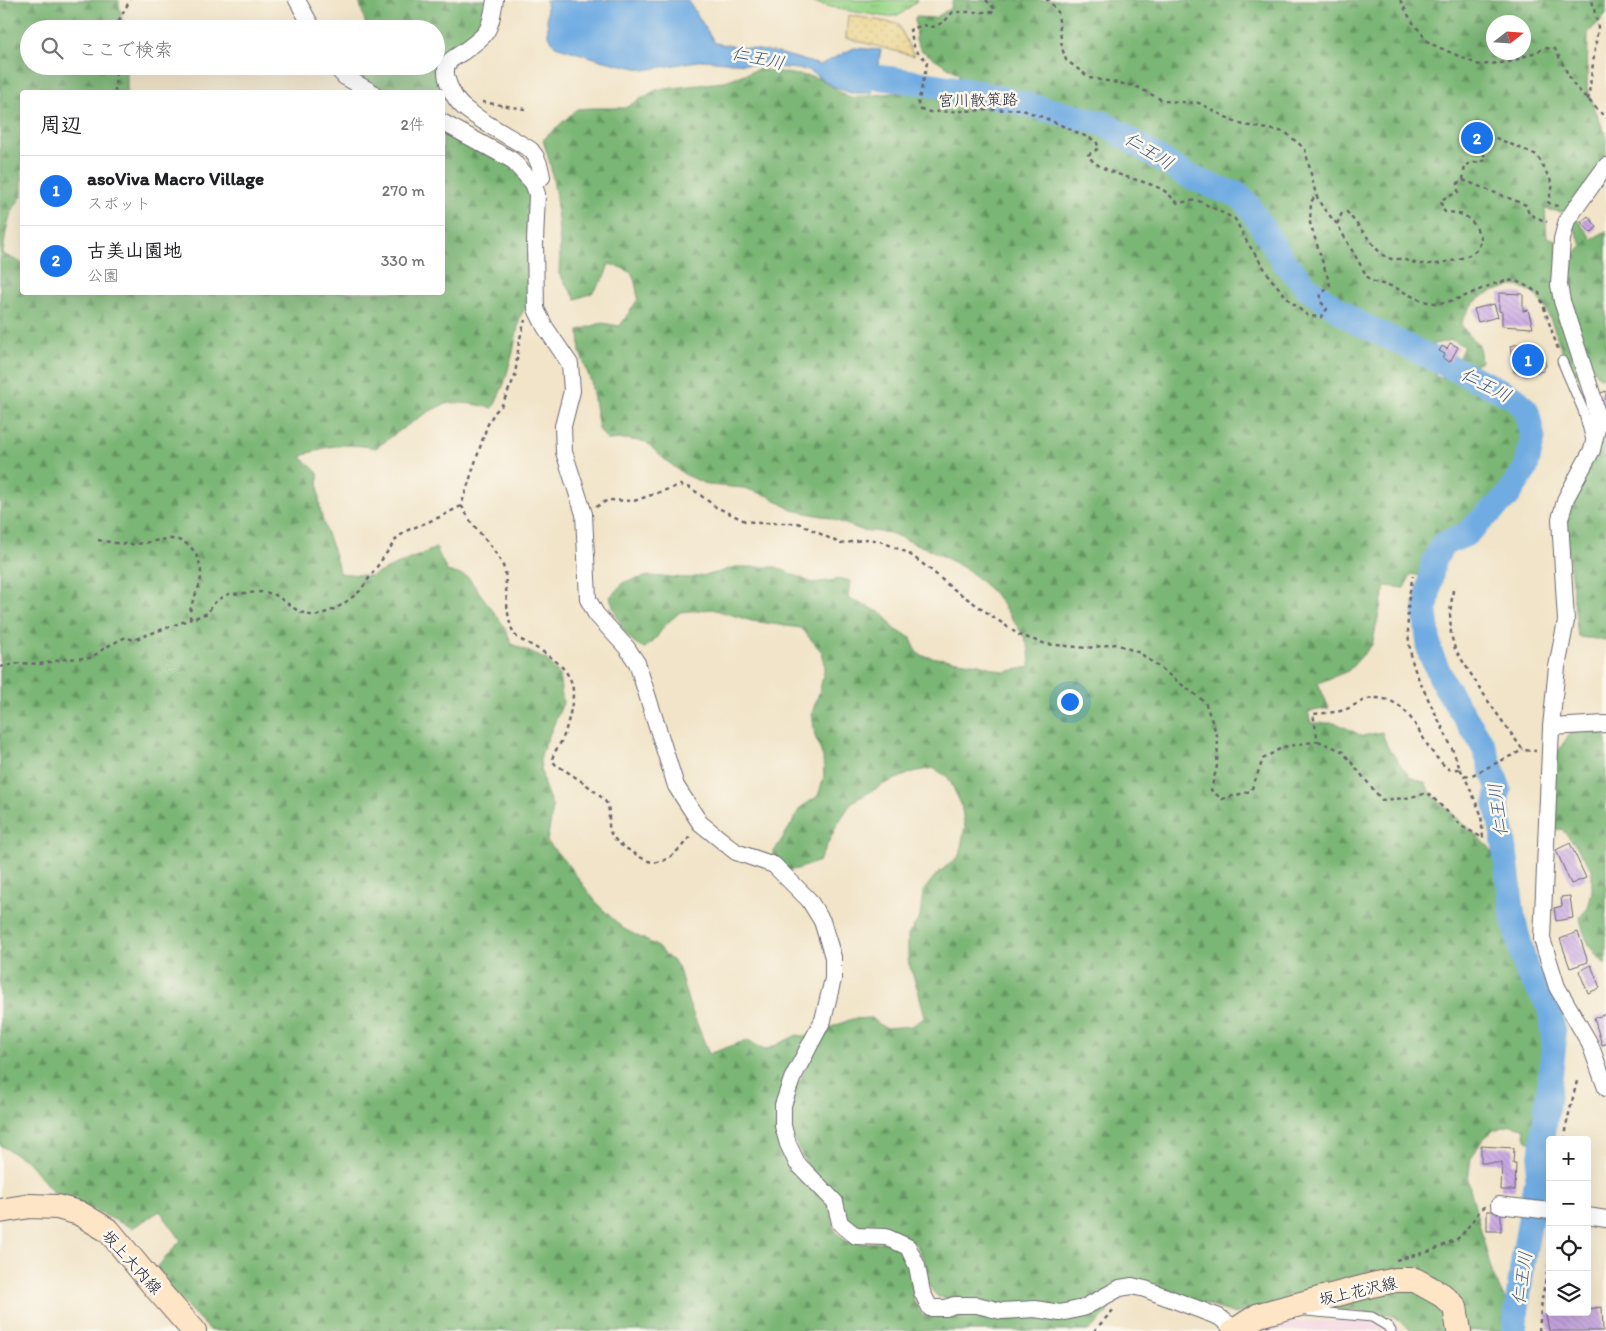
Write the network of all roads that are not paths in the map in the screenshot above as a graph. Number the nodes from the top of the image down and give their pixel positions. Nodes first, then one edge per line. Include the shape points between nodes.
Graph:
1 (296, 0) edge
2 (495, 0) edge
3 (308, 20) edge
4 (445, 69) edge
5 (445, 74) edge
6 (343, 75) edge
7 (368, 90) edge
8 (445, 124) edge
9 (1606, 166) edge
10 (533, 183) junction
11 (1562, 361) road end
12 (1592, 450) junction
13 (1606, 724) edge
14 (1551, 727) junction
15 (1606, 1088) edge
16 (1506, 1206) road end
17 (0, 1211) edge
18 (1546, 1211) edge
19 (1591, 1217) edge
20 (1606, 1219) edge
21 (1283, 1309) junction
22 (1235, 1330) edge
23 (194, 1331) edge
24 (1391, 1331) edge
25 (1459, 1331) edge

1 - 3 street
2 - 4 street via 488,32 448,62
5 - 10 street via 461,106 536,156 542,177
6 - 7 street
8 - 10 street via 512,160
9 - 12 street via 1567,220 1562,239 1559,285 1597,415
10 - 22 street via 537,200 536,309 570,364 572,390 563,426 564,452 584,514 588,599 596,614 637,663 676,786 700,823 736,852 774,865 809,900 822,921 833,957 833,979 823,1020 792,1079 783,1105 783,1126 797,1164 834,1202 840,1223 856,1236 886,1237 908,1247 930,1308 946,1308 954,1304 1001,1311 1035,1309 1060,1313 1083,1308 1120,1288 1132,1286 1219,1317
11 - 12 lane via 1583,410
12 - 14 street via 1566,498 1560,519 1566,621
13 - 14 street
14 - 15 street via 1542,938 1557,987 1590,1044
16 - 18 street
17 - 23 main road, 坂上大内線 via 30,1206 56,1207 79,1213 109,1231
19 - 20 street
21 - 22 main road, 坂上花沢線 via 1260,1315
21 - 24 lane via 1372,1317
21 - 25 main road, 坂上花沢線 via 1380,1283 1415,1280 1442,1295 1455,1307

